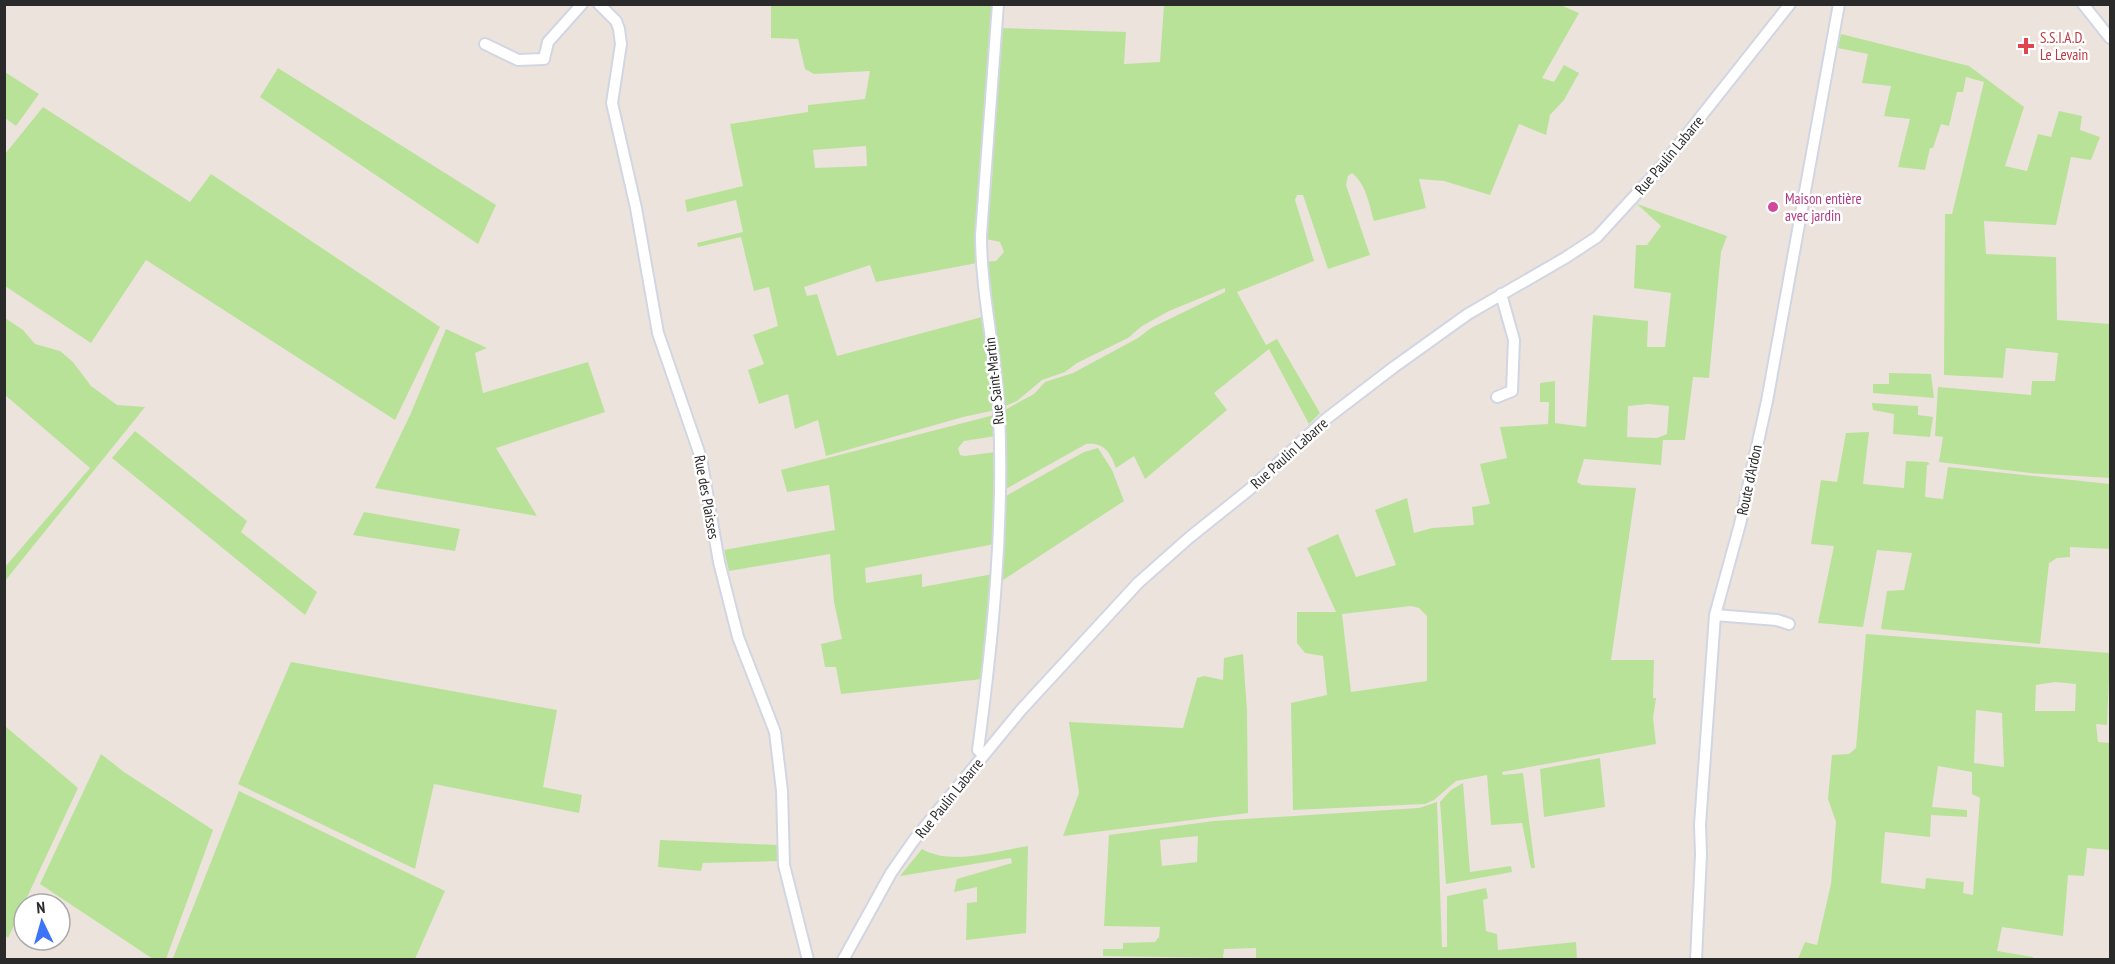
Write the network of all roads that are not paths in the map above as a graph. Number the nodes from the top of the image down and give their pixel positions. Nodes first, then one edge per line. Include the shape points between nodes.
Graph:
1 (582, 4) edge
2 (599, 4) edge
3 (998, 4) edge
4 (1790, 4) edge
5 (1839, 4) edge
6 (2084, 4) edge
7 (2110, 38) edge
8 (486, 44) dead end
9 (1501, 294) junction
10 (1497, 397) dead end
11 (1715, 615) junction
12 (1789, 624) dead end
13 (984, 755) junction
14 (808, 960) edge
15 (843, 960) edge
16 (1696, 960) edge

1 - 8 street via 548,42 544,59 518,60
2 - 14 street, Rue des Plaisses via 619,29 621,44 612,103 658,333 701,458 719,562 738,637 775,732 782,791 784,865
3 - 13 street, Rue Saint-Martin via 981,255 997,391 1000,491 997,573 978,750
4 - 9 street, Rue Paulin Labarre via 1661,167 1597,237
5 - 11 street, Route d'Ardon via 1767,401
6 - 7 street
9 - 10 street via 1514,340 1512,391
9 - 13 street, Rue Paulin Labarre via 1333,413 1250,489 1161,560 1059,667
11 - 12 street
11 - 16 street, Route d'Ardon via 1700,825
13 - 15 street, Rue Paulin Labarre via 901,858

